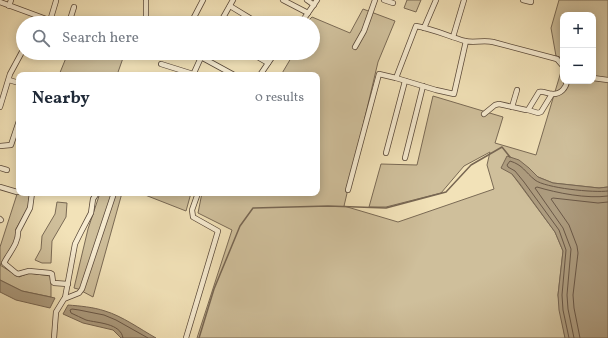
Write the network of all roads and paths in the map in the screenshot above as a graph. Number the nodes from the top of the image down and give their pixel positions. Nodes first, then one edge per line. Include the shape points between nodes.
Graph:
1 (11, 0) edge
2 (141, 0) edge
3 (147, 0) edge
4 (233, 0) edge
5 (283, 0) edge
6 (307, 0) edge
7 (317, 0) edge
8 (375, 0) edge
9 (384, 0) edge
10 (436, 0) edge
11 (464, 0) edge
12 (523, 0) edge
13 (531, 0) edge
14 (56, 1) dead end
15 (201, 1) edge
16 (0, 2) edge
17 (393, 3) dead end
18 (314, 5) junction
19 (9, 6) junction
20 (230, 6) junction
21 (74, 7) dead end
22 (308, 14) joint
23 (36, 16) edge
24 (52, 16) edge
25 (71, 16) edge
26 (146, 16) edge
27 (194, 16) edge
28 (224, 16) edge
29 (246, 16) edge
30 (424, 28) junction
31 (453, 37) junction
32 (466, 41) junction
33 (355, 47) dead end
34 (18, 60) edge
35 (200, 60) edge
36 (210, 60) edge
37 (264, 60) edge
38 (268, 62) joint
39 (560, 62) edge
40 (161, 64) dead end
41 (187, 72) edge
42 (194, 72) edge
43 (229, 72) edge
44 (262, 72) edge
45 (396, 78) junction
46 (596, 78) edge
47 (9, 80) junction
48 (608, 80) edge
49 (405, 81) junction
50 (16, 82) edge
51 (566, 84) edge
52 (423, 86) junction
53 (517, 90) dead end
54 (552, 94) junction
55 (0, 107) edge
56 (512, 107) junction
57 (528, 110) junction
58 (484, 114) dead end
59 (16, 130) edge
60 (0, 146) edge
61 (386, 153) dead end
62 (404, 158) dead end
63 (0, 168) edge
64 (7, 170) dead end
65 (0, 188) edge
66 (348, 190) dead end
67 (16, 192) edge
68 (32, 196) edge
69 (95, 196) edge
70 (113, 196) edge
71 (197, 196) edge
72 (68, 284) junction
73 (64, 299) junction
74 (54, 338) edge
75 (186, 338) edge

1 - 19 street
2 - 3 street
3 - 26 street
4 - 20 street
5 - 22 street
6 - 18 street
7 - 18 street
8 - 33 street via 364,31
9 - 17 street
10 - 30 street
11 - 31 street
12 - 13 street
14 - 24 street
15 - 27 street
16 - 19 street
18 - 22 street
19 - 23 street
20 - 28 street
20 - 29 street
21 - 25 street
30 - 31 street
30 - 45 street via 416,24
31 - 32 street
32 - 39 street via 493,42 557,58
32 - 52 street via 454,94
34 - 47 street
35 - 42 street
36 - 43 street
37 - 38 street
38 - 44 street
40 - 41 street
45 - 49 street
45 - 66 street via 379,74
46 - 48 street
47 - 50 street
47 - 55 street
49 - 52 street
49 - 61 street
51 - 54 street via 564,89
52 - 62 street
53 - 56 street
54 - 57 street via 541,112
54 - 57 street via 539,92
56 - 57 street
56 - 58 street via 498,104
59 - 60 street via 11,145
63 - 64 street
65 - 67 street
68 - 72 street via 30,208 18,231 17,241 4,263 16,273 50,273 52,282
69 - 72 street via 91,213 76,240
70 - 73 street via 82,289 79,293
71 - 75 street via 192,210 193,216 218,231
72 - 73 street
73 - 74 street via 56,312

